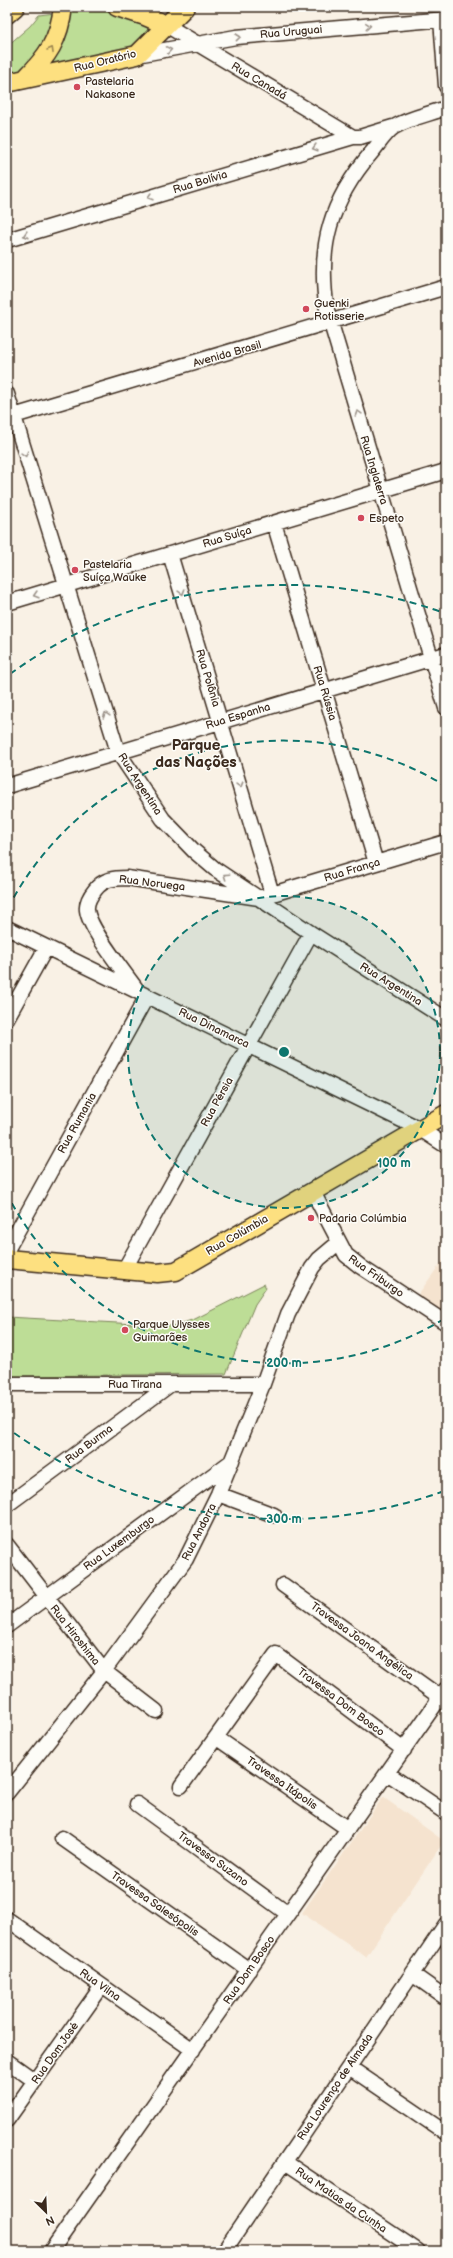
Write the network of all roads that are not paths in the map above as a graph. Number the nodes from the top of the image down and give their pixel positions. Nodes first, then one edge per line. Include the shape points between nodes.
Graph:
1 (14, 7) edge
2 (19, 7) edge
3 (63, 7) edge
4 (111, 7) edge
5 (118, 7) edge
6 (185, 7) edge
7 (7, 14) edge
8 (443, 19) edge
9 (160, 32) junction
10 (200, 45) junction
11 (137, 55) junction
12 (25, 79) junction
13 (7, 83) edge
14 (446, 86) edge
15 (446, 108) edge
16 (393, 127) junction
17 (353, 137) junction
18 (7, 240) edge
19 (446, 287) edge
20 (330, 323) junction
21 (7, 394) edge
22 (10, 417) edge
23 (446, 471) edge
24 (381, 491) junction
25 (274, 523) junction
26 (170, 554) junction
27 (66, 586) junction
28 (7, 603) edge
29 (446, 654) edge
30 (431, 659) junction
31 (324, 690) junction
32 (446, 708) edge
33 (221, 721) junction
34 (118, 752) junction
35 (7, 786) edge
36 (446, 842) edge
37 (376, 863) junction
38 (265, 896) junction
39 (7, 928) edge
40 (311, 933) junction
41 (46, 948) junction
42 (142, 993) junction
43 (7, 1018) edge
44 (446, 1020) edge
45 (249, 1044) junction
46 (446, 1114) edge
47 (420, 1129) junction
48 (446, 1146) edge
49 (313, 1192) junction
50 (338, 1243) junction
51 (7, 1250) edge
52 (7, 1259) edge
53 (124, 1270) junction
54 (446, 1322) edge
55 (7, 1384) edge
56 (171, 1384) junction
57 (263, 1384) junction
58 (232, 1460) junction
59 (218, 1494) junction
60 (7, 1505) edge
61 (274, 1515) dead end
62 (7, 1545) edge
63 (283, 1585) dead end
64 (45, 1597) junction
65 (7, 1626) edge
66 (104, 1672) junction
67 (443, 1693) edge
68 (156, 1711) dead end
69 (217, 1738) junction
70 (404, 1750) junction
71 (387, 1773) junction
72 (181, 1786) dead end
73 (7, 1793) edge
74 (137, 1804) dead end
75 (446, 1813) edge
76 (348, 1829) junction
77 (62, 1838) dead end
78 (288, 1914) junction
79 (7, 1919) edge
80 (446, 1924) edge
81 (249, 1970) junction
82 (412, 1974) junction
83 (102, 1986) junction
84 (446, 1998) edge
85 (193, 2050) junction
86 (7, 2060) edge
87 (349, 2067) junction
88 (35, 2081) junction
89 (7, 2120) edge
90 (446, 2133) edge
91 (284, 2162) junction
92 (51, 2251) edge
93 (224, 2251) edge
94 (418, 2251) edge

1 - 2 main road
1 - 7 main road
12 -> 3 main road via 51,50 58,34
4 - 5 main road
5 - 9 main road via 145,16
6 - 9 main road, Rua Oratório
10 -> 8 street, Rua Uruguai via 236,37
8 - 14 street
9 - 10 street, Rua Canadá
9 - 11 main road, Rua Oratório
11 -> 10 street, Rua Uruguai
10 - 17 street, Rua Canadá
11 - 12 main road, Rua Oratório
12 - 13 main road, Rua Oratório
15 - 16 street, Rua Bolívia
16 - 17 street, Rua Bolívia
16 - 20 street, Rua Inglaterra via 347,185 329,227 322,271
17 -> 18 street, Rua Bolívia
19 - 20 street, Avenida Brasil
20 - 22 street, Avenida Brasil
24 -> 20 street, Rua Inglaterra
21 - 22 street, Rua Argentina
22 -> 27 street, Rua Argentina
23 - 24 street, Rua Suíça
24 - 25 street, Rua Suíça
24 - 30 street, Rua Inglaterra
25 - 26 street, Rua Suíça
25 - 31 street, Rua Rússia
26 - 27 street, Rua Suíça
26 -> 33 street, Rua Polônia
27 -> 28 street, Rua Suíça
34 -> 27 street, Rua Argentina
29 - 30 street, Rua Espanha
30 - 31 street, Rua Espanha
30 - 32 street, Rua Inglaterra
31 - 33 street, Rua Espanha
31 - 37 street, Rua Rússia
33 - 34 street, Rua Espanha
33 -> 38 street, Rua Polônia
34 - 35 street, Rua Espanha
38 -> 34 street, Rua Argentina via 215,869 194,851 170,827
36 - 37 street, Rua França
37 - 38 street, Rua França
38 - 40 street, Rua Argentina
38 - 42 street, Rua Noruega via 127,878 103,882 90,896 88,914 96,930
39 - 41 street, Rua Dinamarca
40 - 44 street, Rua Argentina
40 - 45 street, Rua Pérsia
41 - 42 street, Rua Dinamarca
41 - 43 street
42 - 45 street, Rua Dinamarca
42 - 51 street, Rua Rumania
45 - 47 street, Rua Dinamarca
45 - 53 street, Rua Pérsia
46 - 47 main road, Rua Colúmbia
47 - 48 street, Rua Dinamarca
47 - 49 main road, Rua Colúmbia
49 - 50 street, Rua Friburgo
49 - 53 main road, Rua Colúmbia via 176,1271 163,1273
50 - 54 street, Rua Friburgo via 357,1264
50 - 57 street, Rua Andorra via 319,1259 307,1277 288,1314
52 - 53 main road, Rua Colúmbia
55 - 56 street, Rua Tirana
56 - 57 street, Rua Tirana
56 - 60 street, Rua Burma
57 - 58 street, Rua Andorra
58 - 59 street, Rua Andorra
58 - 64 street, Rua Luxemburgo
59 - 61 street
59 - 66 street, Rua Andorra via 186,1559
62 - 64 street, Rua Hiroshima
63 - 67 street, Travessa Joana Angélica
64 - 65 street, Rua Luxemburgo
64 - 66 street, Rua Hiroshima
66 - 68 street, Rua Hiroshima
66 - 73 street, Rua Andorra
67 - 70 street, Rua Dom Bosco
69 - 70 street, Travessa Dom Bosco via 273,1655 279,1654
69 - 72 street
69 - 76 street, Travessa Itápolis
70 - 71 street, Rua Dom Bosco
71 - 75 street
71 - 76 street, Rua Dom Bosco
74 - 78 street, Travessa Suzano
76 - 78 street, Rua Dom Bosco
77 - 81 street, Travessa Salesópolis
78 - 81 street, Rua Dom Bosco
79 - 83 street, Rua Vilna
80 - 82 street, Rua Lourenço de Almada
81 - 85 street, Rua Dom Bosco
82 - 84 street
82 - 87 street, Rua Lourenço de Almada
83 - 85 street, Rua Vilna
83 - 88 street, Rua Dom José
85 - 92 street, Rua Dom Bosco
86 - 88 street
87 - 90 street
87 - 91 street, Rua Lourenço de Almada
88 - 89 street, Rua Dom José
91 - 93 street, Rua Lourenço de Almada
91 - 94 street, Rua Matias da Cunha

